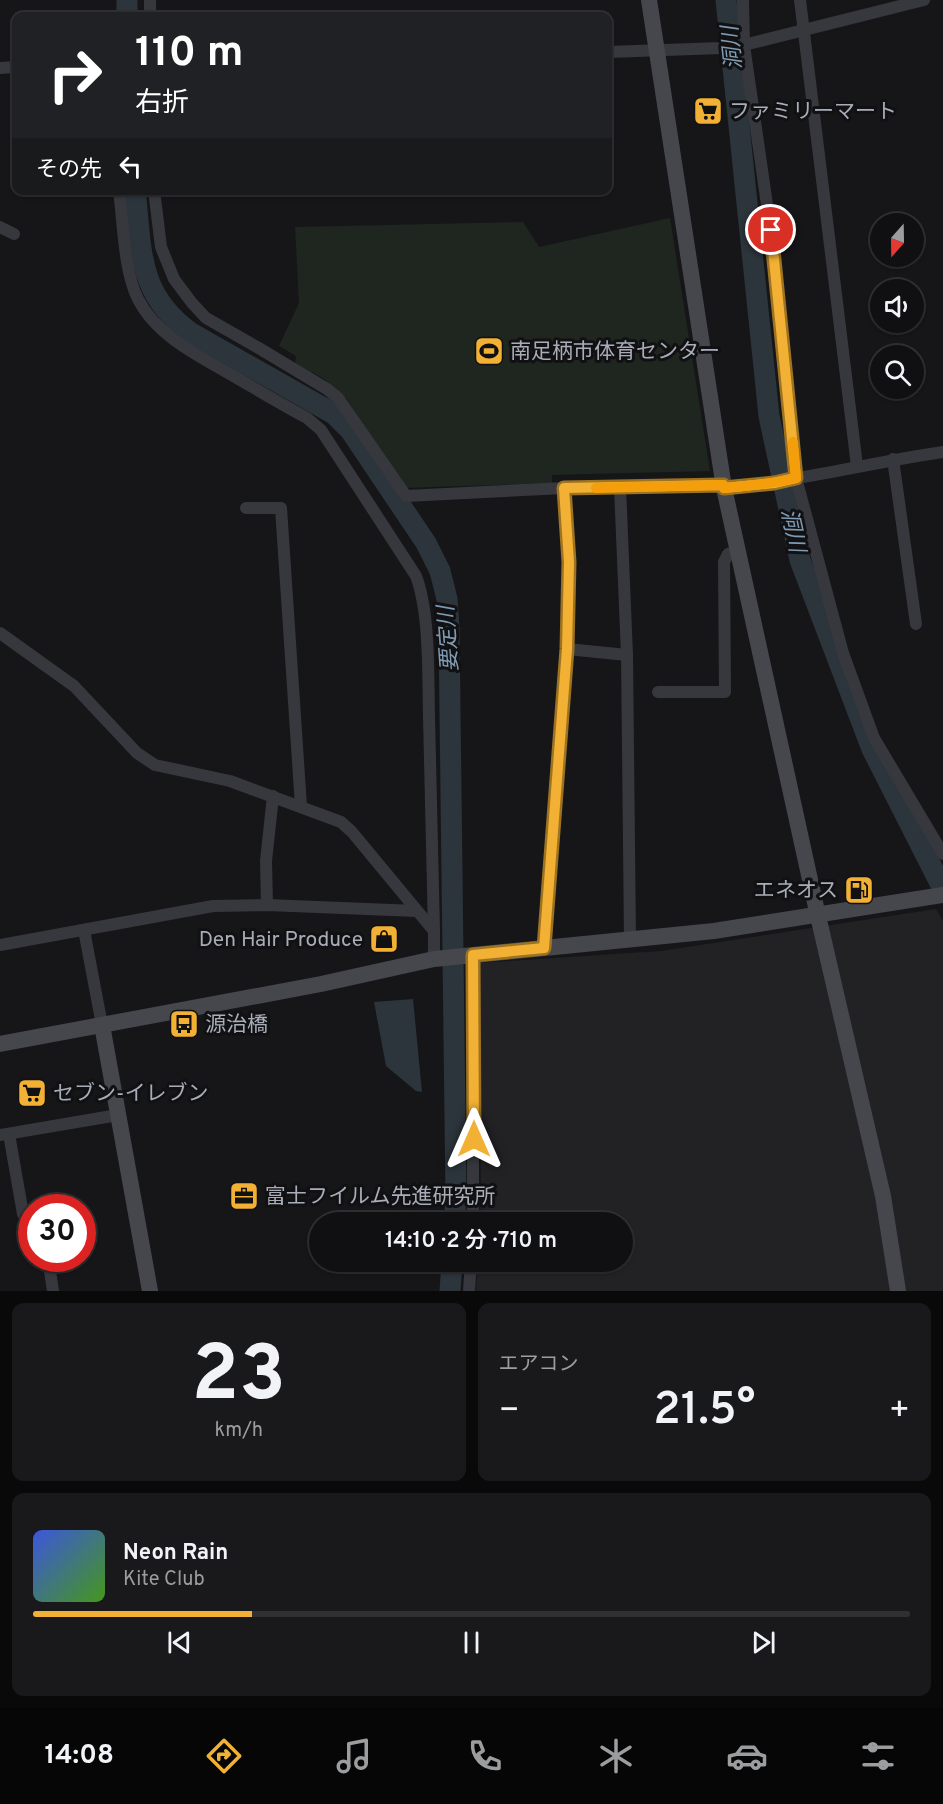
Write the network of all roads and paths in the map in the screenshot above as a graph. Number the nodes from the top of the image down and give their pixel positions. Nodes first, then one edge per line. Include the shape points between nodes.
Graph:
1 (649, 0) edge
2 (743, 0) edge
3 (800, 0) edge
4 (924, 0) edge
5 (802, 29) junction
6 (742, 45) junction
7 (656, 51) junction
8 (612, 52) edge
9 (120, 195) edge
10 (155, 195) edge
11 (0, 227) edge
12 (14, 234) dead end
13 (943, 452) edge
14 (893, 459) junction
15 (857, 466) junction
16 (794, 479) junction
17 (724, 487) junction
18 (564, 488) junction
19 (620, 488) junction
20 (246, 508) dead end
21 (737, 551) junction
22 (916, 624) dead end
23 (0, 633) edge
24 (567, 649) junction
25 (627, 654) junction
26 (658, 692) dead end
27 (273, 796) junction
28 (301, 806) junction
29 (943, 854) edge
30 (940, 896) edge
31 (267, 905) junction
32 (417, 911) junction
33 (818, 916) junction
34 (84, 930) junction
35 (434, 931) junction
36 (630, 940) junction
37 (0, 945) edge
38 (544, 948) junction
39 (473, 955) junction
40 (434, 959) junction
41 (102, 1025) junction
42 (0, 1044) edge
43 (118, 1115) junction
44 (5, 1134) edge
45 (18, 1194) edge
46 (473, 1212) edge
47 (50, 1272) edge
48 (470, 1272) edge
49 (53, 1291) edge
50 (150, 1291) edge
51 (469, 1291) edge
52 (898, 1291) edge

1 - 7 street
2 - 6 street
3 - 5 street
4 - 5 street
5 - 6 street
5 - 15 street
6 - 7 street
6 - 16 street via 774,253
7 - 8 street
7 - 17 street
9 - 35 street via 130,278 138,300 152,320 189,350 307,418 321,430 416,576 424,604 429,681
10 - 18 street via 161,247 174,279 192,303 206,318 338,398 406,496
11 - 12 street
13 - 14 street
14 - 15 street
14 - 22 street
15 - 16 street
16 - 17 street
16 - 29 street via 843,653 874,738
17 - 19 street
17 - 21 street
18 - 19 street
18 - 24 street via 569,562
19 - 25 street
20 - 28 street via 281,508
21 - 26 street via 728,554 724,562 725,692
21 - 33 street
23 - 27 street via 74,686 137,753 155,765 230,781
24 - 25 street
24 - 38 street
25 - 36 street
27 - 28 street
27 - 31 street via 266,861
28 - 32 street via 341,822
30 - 33 street
31 - 32 street
31 - 34 street via 213,906
32 - 35 street
33 - 36 street
33 - 52 street via 883,1196
34 - 37 street
34 - 41 street
35 - 40 street
36 - 38 street
38 - 39 street
39 - 40 street
39 - 46 street
40 - 41 street
41 - 42 street
41 - 43 street
43 - 44 street
43 - 50 street
44 - 45 street
47 - 49 street
48 - 51 street

